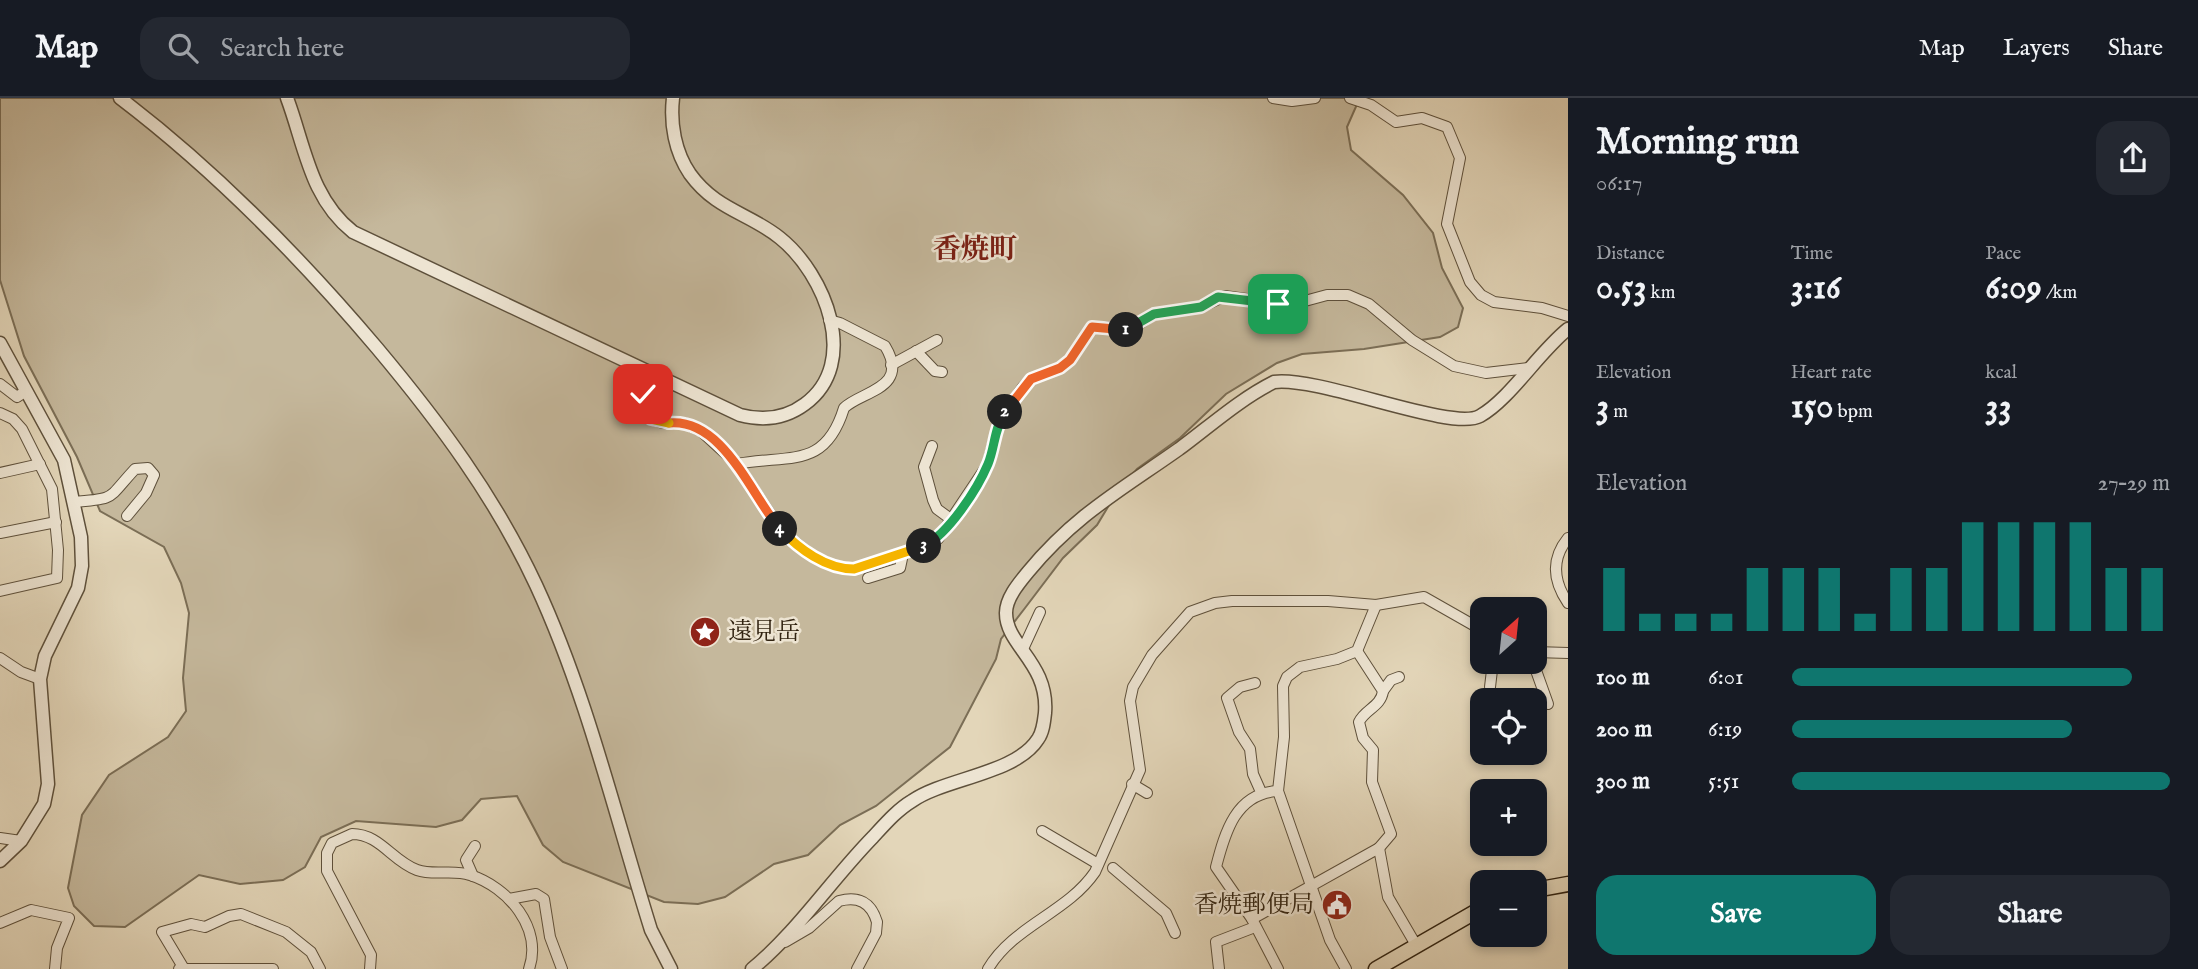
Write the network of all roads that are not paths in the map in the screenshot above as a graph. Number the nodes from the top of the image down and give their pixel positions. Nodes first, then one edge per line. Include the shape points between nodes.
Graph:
1 (120, 98) edge
2 (287, 98) edge
3 (673, 98) edge
4 (1273, 98) edge
5 (1315, 98) edge
6 (1350, 98) edge
7 (1568, 316) edge
8 (829, 320) junction
9 (1568, 329) edge
10 (937, 340) dead end
11 (0, 343) edge
12 (916, 351) junction
13 (891, 365) junction
14 (640, 368) junction
15 (1528, 368) junction
16 (942, 372) dead end
17 (0, 384) edge
18 (26, 391) junction
19 (0, 413) edge
20 (932, 446) dead end
21 (40, 464) junction
22 (737, 464) junction
23 (0, 472) edge
24 (73, 502) junction
25 (127, 516) dead end
26 (952, 520) junction
27 (56, 522) junction
28 (0, 533) edge
29 (1568, 538) edge
30 (903, 554) junction
31 (868, 578) dead end
32 (0, 591) edge
33 (1568, 603) edge
34 (1376, 605) junction
35 (1040, 611) dead end
36 (1470, 623) edge
37 (1023, 649) junction
38 (1357, 651) junction
39 (1547, 652) edge
40 (1568, 653) edge
41 (0, 658) edge
42 (1492, 674) edge
43 (1538, 674) edge
44 (1399, 677) dead end
45 (40, 680) junction
46 (1255, 683) dead end
47 (1490, 687) dead end
48 (1383, 691) junction
49 (1548, 704) dead end
50 (1132, 785) junction
51 (1279, 791) junction
52 (1261, 792) junction
53 (1147, 793) dead end
54 (1042, 831) dead end
55 (0, 838) edge
56 (22, 841) junction
57 (475, 846) dead end
58 (1379, 848) junction
59 (0, 861) edge
60 (1098, 864) junction
61 (1113, 868) dead end
62 (473, 876) junction
63 (1311, 883) junction
64 (1568, 887) edge
65 (1547, 889) edge
66 (509, 900) junction
67 (1470, 915) edge
68 (0, 923) edge
69 (1254, 923) junction
70 (1175, 933) dead end
71 (783, 942) junction
72 (1416, 945) junction
73 (181, 968) edge
74 (55, 969) edge
75 (272, 969) edge
76 (320, 969) edge
77 (370, 969) edge
78 (529, 969) edge
79 (562, 969) edge
80 (671, 969) edge
81 (752, 969) edge
82 (857, 969) edge
83 (988, 969) edge
84 (1219, 969) edge
85 (1278, 969) edge
86 (1346, 969) edge
87 (1376, 969) edge

1 - 80 street via 218,179 316,277 430,411 472,468 536,584 572,673 651,930
2 - 14 street via 314,183 347,227
3 - 8 street via 678,153 689,172 718,204 779,237 803,262
4 - 5 street
6 - 7 street via 1371,105 1396,122 1422,118 1447,127 1460,158 1447,224 1470,282 1494,302
8 - 13 street via 880,341
8 - 14 street via 835,352 824,385 799,409 774,419 740,415
9 - 15 street
10 - 12 street
11 - 18 street
12 - 13 street
12 - 16 street via 935,371
13 - 22 street via 888,379 877,392 844,408 836,429 814,453
14 - 22 street via 651,419 692,426
15 - 26 street via 1486,373 1454,366 1368,304 1348,295 1327,295 1290,305 1224,296 1201,307 1154,314 1133,328 1092,327 1070,360 1023,387 999,421 988,464
15 - 37 street via 1489,411 1472,420 1303,383 1268,385 1091,508 1052,543 1023,578 1007,607 1010,631
17 - 18 street via 17,397
18 - 24 street via 64,460
19 - 21 street via 18,424
20 - 26 street via 924,467 937,509
21 - 23 street
21 - 27 street via 52,489
22 - 30 street via 771,519 814,557 854,569
24 - 25 street via 104,501 135,469 148,468 154,475 150,488
24 - 45 street via 81,537 78,588 45,656
26 - 30 street via 938,539
27 - 28 street
27 - 32 street via 57,578
29 - 33 street via 1557,556 1555,574
30 - 31 street via 900,568
34 - 36 street via 1424,597
34 - 38 street
34 - 50 street via 1232,601 1190,612 1152,654 1130,694 1141,765
35 - 37 street
37 - 71 street via 1037,668 1045,706 1041,735 1033,746 974,778 923,793 909,802 861,850
38 - 48 street
38 - 51 street via 1300,667 1287,677
39 - 40 street
41 - 45 street
42 - 47 street
43 - 49 street
44 - 48 street
45 - 56 street via 47,793
46 - 52 street via 1240,687 1227,698 1250,748
48 - 58 street via 1378,704 1359,722 1363,738 1373,750 1372,782 1390,824 1391,834
50 - 53 street
50 - 60 street
51 - 52 street
51 - 63 street
52 - 69 street via 1230,821 1216,867
54 - 60 street
55 - 56 street
56 - 59 street
57 - 62 street via 466,860
58 - 63 street
58 - 72 street via 1388,897
60 - 83 street via 1085,886 1009,941
61 - 70 street via 1166,913
62 - 66 street
62 - 77 street via 417,870 360,834 332,843 327,871 371,955
63 - 69 street
63 - 86 street via 1330,940
64 - 65 main road
66 - 78 street via 520,911 531,939
66 - 79 street via 536,894 544,899 550,937
67 - 72 main road
68 - 74 street via 31,910 69,918 57,948
69 - 84 street via 1216,942
69 - 85 street
71 - 81 street
71 - 82 street via 809,928 839,901 859,900 867,904 877,922
72 - 87 main road
73 - 75 street
73 - 76 street via 162,932 191,924 205,927 241,914 286,932 311,952

